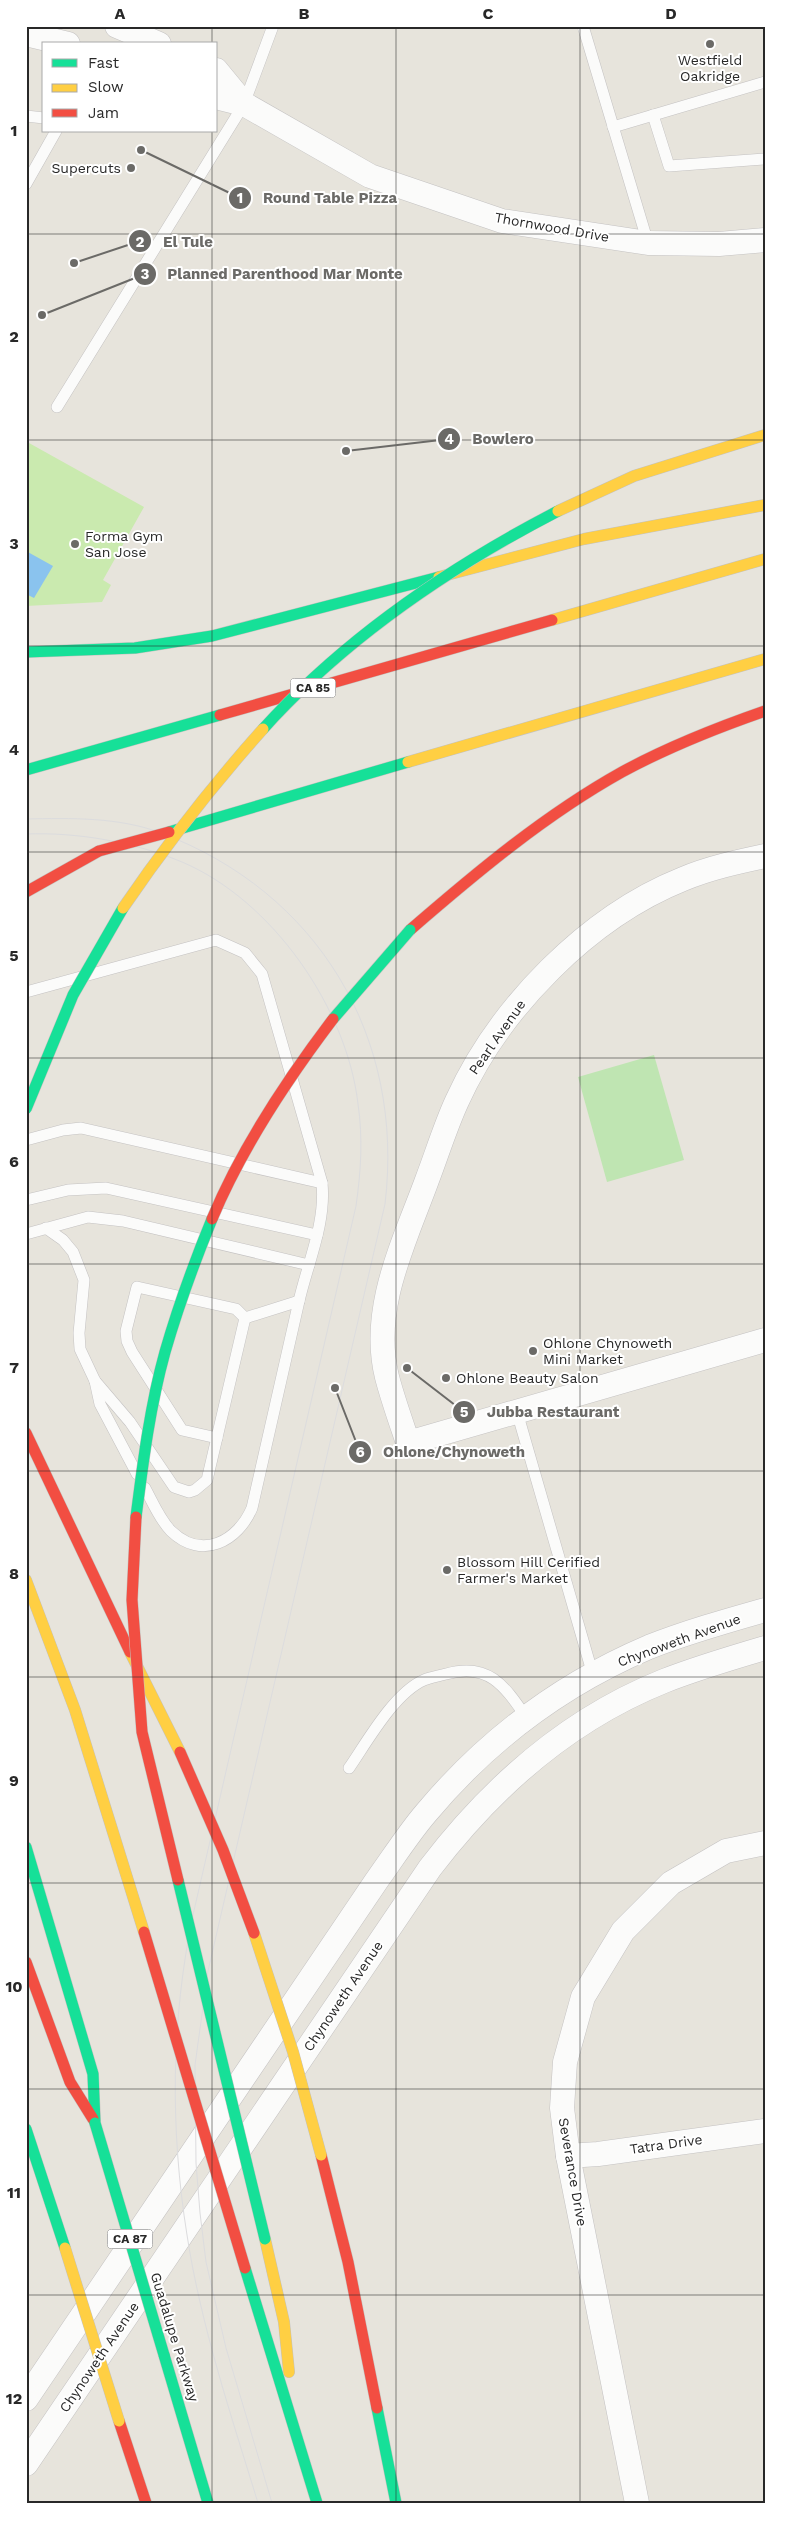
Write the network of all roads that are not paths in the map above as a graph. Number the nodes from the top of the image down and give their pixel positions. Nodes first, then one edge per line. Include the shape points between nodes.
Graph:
1 (117, 26) edge
2 (273, 26) edge
3 (583, 26) edge
4 (26, 34) edge
5 (60, 42) edge
6 (154, 42) edge
7 (218, 72) edge
8 (765, 82) edge
9 (218, 98) edge
10 (244, 104) junction
11 (653, 115) junction
12 (26, 116) edge
13 (42, 118) edge
14 (614, 127) junction
15 (55, 132) edge
16 (765, 159) edge
17 (26, 184) edge
18 (765, 240) edge
19 (648, 243) junction
20 (57, 408) dead end
21 (765, 435) edge
22 (765, 505) edge
23 (765, 559) edge
24 (26, 652) edge
25 (765, 659) edge
26 (765, 711) edge
27 (26, 770) edge
28 (99, 851) junction
29 (765, 856) edge
30 (44, 867) dead end
31 (26, 892) edge
32 (26, 992) edge
33 (26, 1109) edge
34 (26, 1140) edge
35 (322, 1183) junction
36 (26, 1200) edge
37 (46, 1228) junction
38 (26, 1234) edge
39 (317, 1235) junction
40 (309, 1265) junction
41 (299, 1301) junction
42 (245, 1318) junction
43 (765, 1340) edge
44 (96, 1381) junction
45 (517, 1412) junction
46 (26, 1433) edge
47 (217, 1438) junction
48 (26, 1580) edge
49 (765, 1610) edge
50 (765, 1648) edge
51 (592, 1675) junction
52 (526, 1716) junction
53 (349, 1768) dead end
54 (765, 1843) edge
55 (26, 1847) edge
56 (26, 1962) edge
57 (95, 2123) junction
58 (26, 2128) edge
59 (765, 2131) edge
60 (568, 2156) junction
61 (26, 2399) edge
62 (294, 2426) junction
63 (26, 2464) edge
64 (146, 2503) edge
65 (208, 2503) edge
66 (317, 2503) edge
67 (396, 2503) edge
68 (637, 2503) edge

1 - 6 street
2 - 10 lane
3 - 14 lane
4 - 5 street
7 - 10 street, Thornwood Drive
8 - 11 lane
9 - 10 street, Thornwood Drive
10 - 19 street, Thornwood Drive via 370,176 502,221
10 - 20 lane
11 - 14 lane
11 - 16 lane via 669,166
12 - 13 lane
14 - 19 lane
15 - 17 lane
18 - 19 street, Thornwood Drive via 719,244
21 - 33 highway, bridge via 616,483 514,534 425,590 361,636 299,690 200,798 149,865 80,981
22 - 24 highway via 584,539 212,636 135,648
23 - 27 highway, CA 85
25 - 28 highway, bridge
26 - 62 highway, bridge via 655,756 583,796 508,848 410,930 366,976 294,1068 227,1183 199,1246 156,1380 142,1462 132,1584 134,1655 142,1732 266,2239 284,2322
28 - 30 highway
28 - 31 highway
29 - 45 street, Pearl Avenue via 726,864 684,879 618,914 557,962 485,1050 451,1116 394,1269 386,1301 384,1346 387,1376 408,1443
32 - 35 lane via 216,940 245,953 262,974
34 - 35 lane via 81,1128
35 - 39 lane via 324,1202
36 - 39 lane via 68,1190 106,1188
37 - 38 lane
37 - 40 lane via 88,1217 123,1221
37 - 44 lane via 64,1240 73,1252 84,1280 80,1349
39 - 40 lane
40 - 41 lane
41 - 42 lane
41 - 44 lane via 252,1508 238,1533 220,1543 197,1545 170,1530 113,1433 100,1404
42 - 47 lane
42 - 47 lane via 236,1309 136,1287 126,1332 132,1352 182,1430
43 - 45 street
44 - 47 lane via 130,1422 170,1483 180,1490 195,1490 207,1480
45 - 51 lane
46 - 67 highway, bridge via 210,1818 256,1940 296,2062 348,2262
48 - 62 highway, bridge via 77,1714
49 - 51 street, Chynoweth Avenue via 650,1647
50 - 63 street, Chynoweth Avenue via 670,1679 622,1701 549,1746 483,1804 454,1836
51 - 52 street, Chynoweth Avenue
52 - 53 lane via 503,1686 478,1670 460,1670 432,1678 423,1681 393,1707
52 - 61 street, Chynoweth Avenue via 456,1779 425,1814
54 - 60 street, Severance Drive via 726,1851 671,1883 623,1931 583,1997 564,2062 562,2108
55 - 57 highway via 93,2074
56 - 57 highway via 70,2082
57 - 65 highway, Guadalupe Parkway / CA 87, bridge
58 - 64 highway, bridge
59 - 60 street, Tatra Drive
60 - 68 street, Severance Drive
62 - 66 highway

